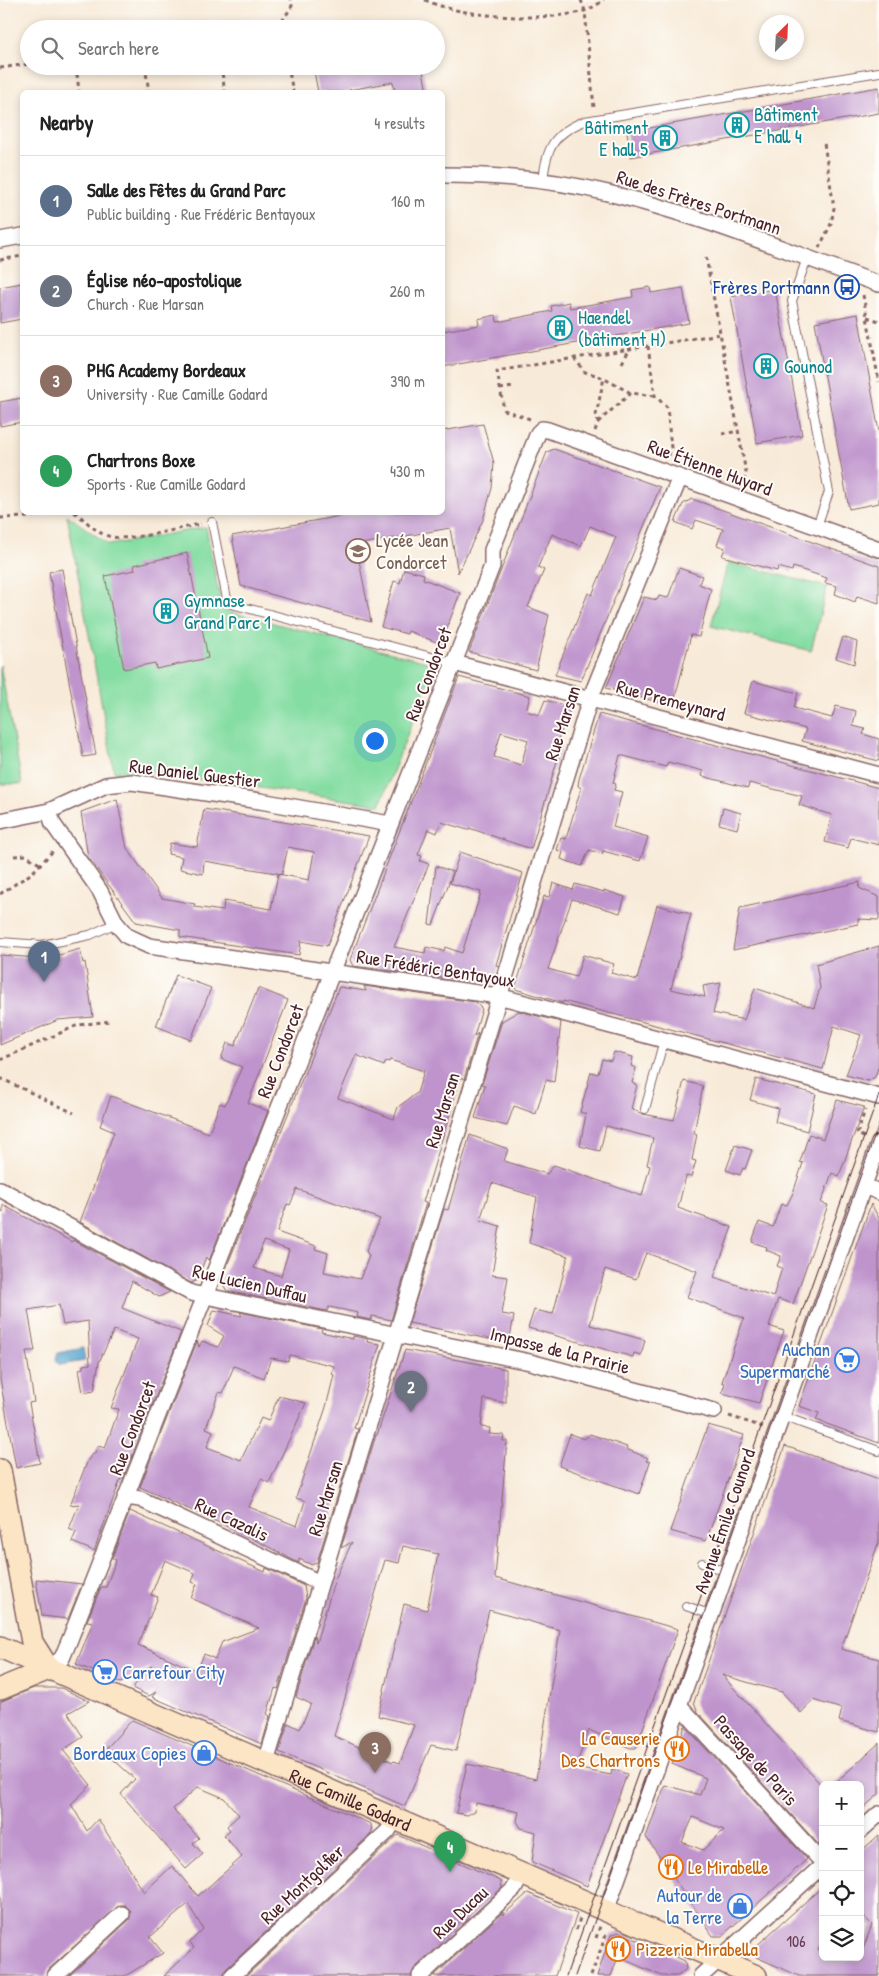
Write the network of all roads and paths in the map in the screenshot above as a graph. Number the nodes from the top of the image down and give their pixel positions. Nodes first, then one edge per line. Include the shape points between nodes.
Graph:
1 (291, 0) edge
2 (426, 0) edge
3 (581, 0) edge
4 (604, 0) edge
5 (585, 11) junction
6 (283, 20) edge
7 (20, 65) edge
8 (0, 68) edge
9 (879, 72) edge
10 (77, 75) edge
11 (146, 75) edge
12 (222, 75) edge
13 (290, 75) edge
14 (79, 90) edge
15 (148, 90) edge
16 (225, 90) edge
17 (293, 90) edge
18 (595, 119) junction
19 (824, 143) dead end
20 (445, 175) edge
21 (542, 181) junction
22 (20, 236) edge
23 (0, 240) edge
24 (20, 256) edge
25 (706, 256) dead end
26 (810, 259) junction
27 (0, 260) edge
28 (861, 277) junction
29 (879, 284) edge
30 (867, 316) junction
31 (879, 320) edge
32 (720, 334) junction
33 (648, 346) junction
34 (629, 349) junction
35 (574, 358) junction
36 (622, 363) dead end
37 (604, 378) junction
38 (879, 382) edge
39 (513, 387) dead end
40 (500, 389) junction
41 (631, 392) junction
42 (655, 396) junction
43 (598, 422) junction
44 (739, 431) junction
45 (722, 434) dead end
46 (538, 435) junction
47 (591, 445) junction
48 (664, 471) junction
49 (680, 477) junction
50 (738, 498) junction
51 (38, 515) edge
52 (78, 515) edge
53 (0, 518) edge
54 (212, 522) joint
55 (817, 526) junction
56 (879, 549) edge
57 (454, 663) junction
58 (590, 699) junction
59 (879, 775) edge
60 (50, 811) junction
61 (0, 821) edge
62 (390, 824) junction
63 (64, 840) junction
64 (14, 856) dead end
65 (40, 865) junction
66 (0, 894) edge
67 (116, 923) junction
68 (0, 942) edge
69 (332, 972) junction
70 (498, 996) junction
71 (110, 1021) dead end
72 (664, 1040) junction
73 (0, 1060) edge
74 (0, 1078) edge
75 (873, 1096) edge
76 (645, 1109) dead end
77 (74, 1113) dead end
78 (876, 1141) edge
79 (864, 1186) junction
80 (0, 1189) edge
81 (879, 1192) edge
82 (205, 1296) junction
83 (394, 1334) junction
84 (714, 1411) joint
85 (782, 1416) junction
86 (777, 1432) junction
87 (879, 1451) edge
88 (0, 1470) edge
89 (126, 1497) junction
90 (702, 1563) dead end
91 (727, 1572) junction
92 (320, 1583) junction
93 (686, 1606) dead end
94 (712, 1615) junction
95 (0, 1647) edge
96 (49, 1668) junction
97 (0, 1689) edge
98 (680, 1706) junction
99 (266, 1762) junction
100 (879, 1814) edge
101 (395, 1819) junction
102 (864, 1827) edge
103 (819, 1860) edge
104 (819, 1868) edge
105 (522, 1874) junction
106 (122, 1914) dead end
107 (581, 1915) dead end
108 (605, 1921) junction
109 (576, 1930) dead end
110 (596, 1938) dead end
111 (723, 1968) edge
112 (55, 1976) edge
113 (232, 1976) edge
114 (420, 1976) edge
115 (591, 1976) edge
116 (702, 1976) edge
117 (756, 1976) edge

1 - 6 path via 292,6
2 - 5 path via 484,14 526,18
3 - 5 path
4 - 5 path
5 - 18 path
7 - 8 path
9 - 18 lane
10 - 14 path
11 - 15 path
12 - 16 path
13 - 17 path
18 - 21 lane via 561,132 548,150
19 - 26 path via 834,208 831,224
20 - 21 street, Rue des Frères Portmann via 486,175
21 - 26 street, Rue des Frères Portmann via 648,204
22 - 23 street
24 - 27 path
25 - 32 path
26 - 28 street, Rue des Frères Portmann
26 - 55 lane via 792,301 829,492
28 - 29 street, Rue des Frères Portmann
28 - 30 path
30 - 31 path
30 - 38 path
32 - 33 path
32 - 44 path
33 - 34 path
33 - 42 path
34 - 35 path
34 - 36 path
35 - 37 path via 585,372
35 - 40 path via 497,371
37 - 41 path
37 - 43 path via 596,415
39 - 40 path
40 - 46 path via 504,410 536,421
41 - 42 path
41 - 43 path
42 - 48 path via 668,407 671,448
43 - 47 path
44 - 45 path
44 - 50 path via 746,473
46 - 47 street, Rue Étienne Huyard
46 - 57 street, Rue Condorcet via 492,550 492,566
47 - 48 street, Rue Étienne Huyard
48 - 49 street, Rue Étienne Huyard
49 - 50 street, Rue Étienne Huyard
49 - 58 street, Rue Marsan
50 - 55 street, Rue Étienne Huyard
51 - 53 path
52 - 54 path via 94,529 112,538
54 - 57 lane via 227,599 231,604
55 - 56 street, Rue Étienne Huyard
57 - 58 street, Rue Premeynard
57 - 62 street, Rue Condorcet
58 - 59 street, Rue Premeynard
58 - 70 street, Rue Marsan
60 - 61 street, Rue Daniel Guestier
60 - 62 street, Rue Daniel Guestier via 106,785 132,782
60 - 63 street, Rue Frédéric Bentayoux via 53,824
62 - 69 street, Rue Condorcet
63 - 65 path
63 - 67 street, Rue Frédéric Bentayoux via 100,891
64 - 65 path via 26,855
65 - 66 path
67 - 68 lane via 90,935 42,945
67 - 69 street, Rue Frédéric Bentayoux via 127,936 149,946
69 - 70 street, Rue Frédéric Bentayoux
69 - 82 street, Rue Condorcet
70 - 72 street, Rue Frédéric Bentayoux
70 - 83 street, Rue Marsan
71 - 73 path via 78,1025
72 - 75 street, Rue Frédéric Bentayoux
72 - 76 lane
74 - 77 path
75 - 78 path via 857,1134
78 - 79 street, Avenue Émile Counord
79 - 81 street
79 - 85 street, Avenue Émile Counord
80 - 82 street, Rue Lucien Duffau via 191,1293
82 - 83 street, Rue Lucien Duffau
82 - 89 street, Rue Condorcet
83 - 84 street, Impasse de la Prairie via 530,1362
83 - 92 street, Rue Marsan
84 - 86 path
85 - 86 street, Avenue Émile Counord
85 - 87 lane
86 - 91 street, Avenue Émile Counord
88 - 96 street via 32,1642
89 - 92 street, Rue Cazalis via 140,1499
89 - 96 street, Rue Condorcet via 62,1658
90 - 91 lane
91 - 94 street, Avenue Émile Counord
92 - 99 street, Rue Marsan
93 - 94 lane
94 - 98 street, Avenue Émile Counord
95 - 96 street, Rue Camille Godard
96 - 97 street
96 - 99 street, Rue Camille Godard
98 - 103 street, Passage de Paris
98 - 108 street, Avenue Émile Counord
99 - 101 street, Rue Camille Godard
100 - 102 street
101 - 105 street, Rue Camille Godard
101 - 113 street, Rue Montgolfier via 388,1831
104 - 111 street
105 - 108 street, Rue Camille Godard
105 - 114 street, Rue Ducau via 514,1889
106 - 112 street
107 - 109 path
108 - 110 path
108 - 111 street, Rue Camille Godard
108 - 115 path
111 - 116 street
111 - 117 street, Rue Camille Godard

